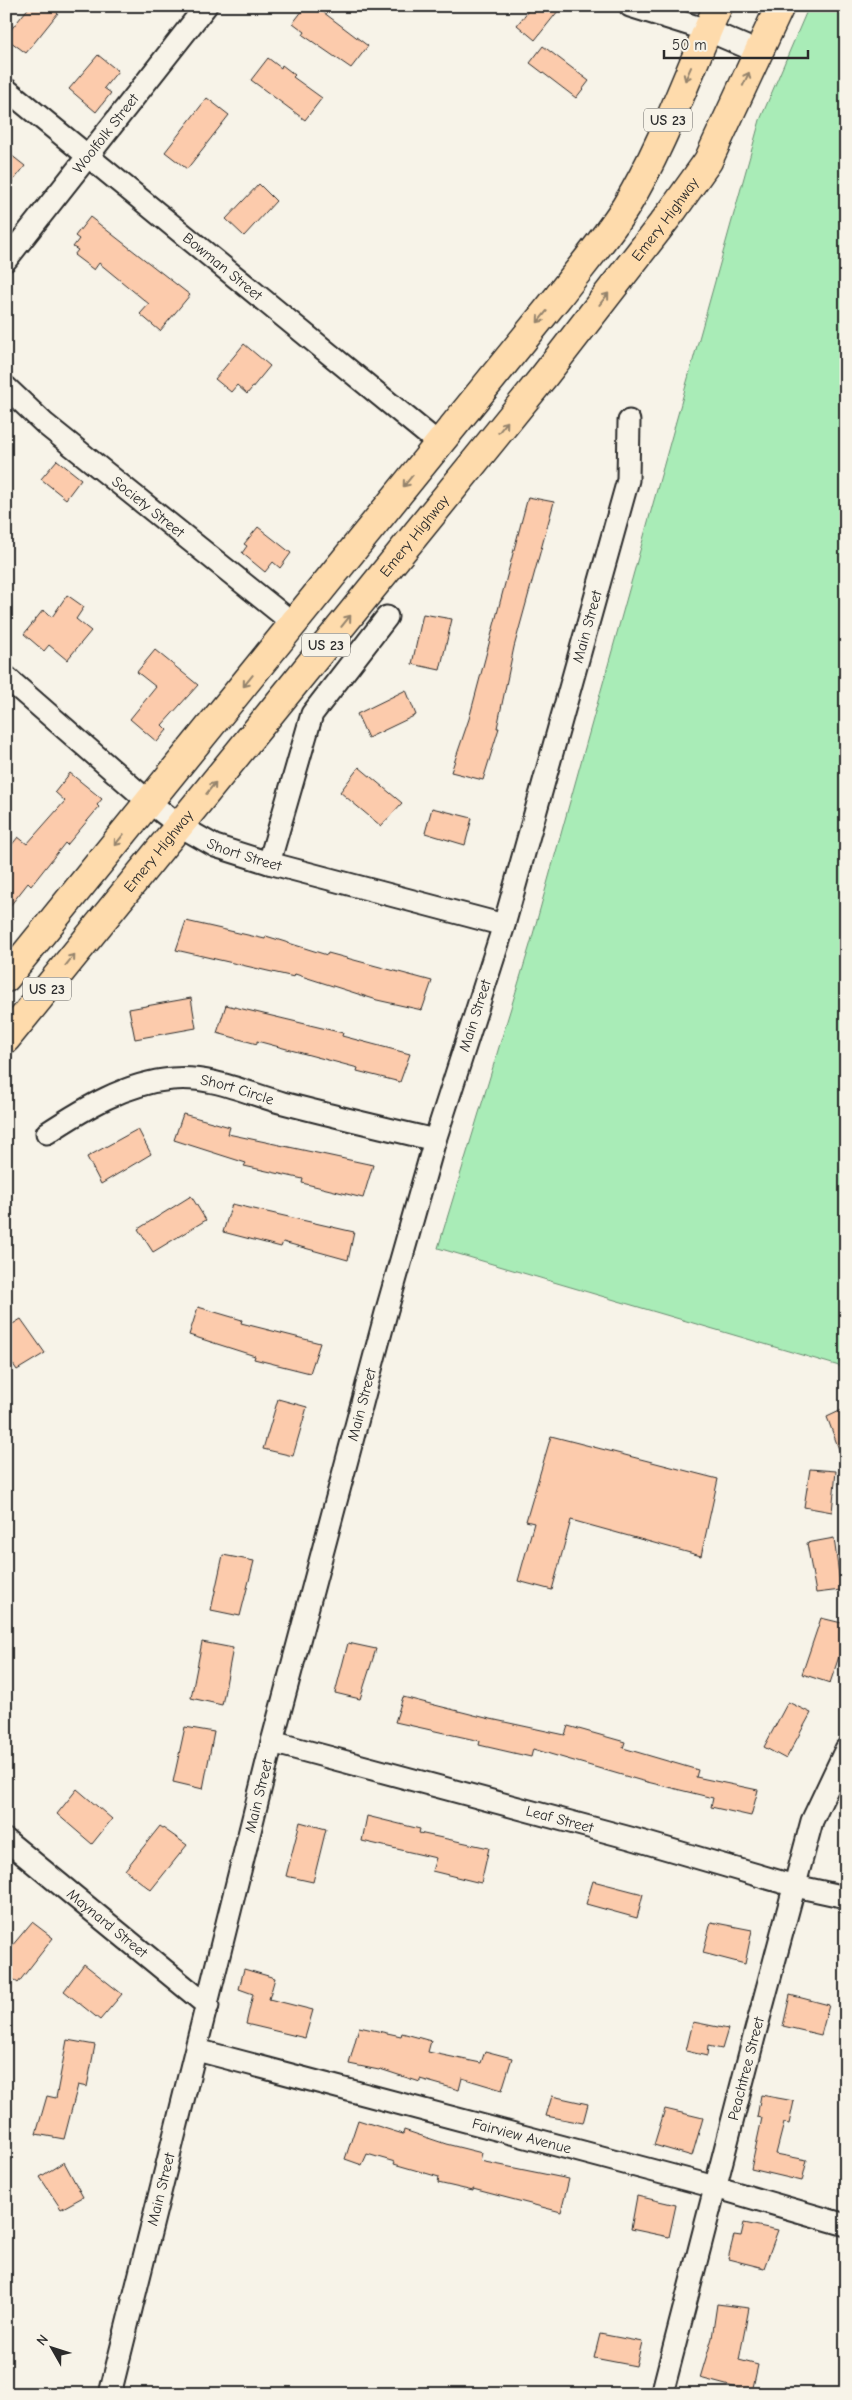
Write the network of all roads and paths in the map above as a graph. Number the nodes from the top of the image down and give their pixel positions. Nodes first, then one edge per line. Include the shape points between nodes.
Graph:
1 (206, 6) edge
2 (630, 6) edge
3 (780, 6) edge
4 (713, 18) edge
5 (758, 52) junction
6 (6, 89) edge
7 (89, 155) junction
8 (6, 260) edge
9 (6, 387) edge
10 (629, 421) dead end
11 (438, 443) junction
12 (387, 616) dead end
13 (294, 624) junction
14 (6, 677) edge
15 (149, 802) junction
16 (180, 826) junction
17 (269, 863) junction
18 (504, 925) junction
19 (6, 978) edge
20 (6, 1039) edge
21 (47, 1132) dead end
22 (435, 1140) junction
23 (272, 1742) junction
24 (846, 1749) edge
25 (6, 1840) edge
26 (795, 1886) junction
27 (846, 1898) edge
28 (208, 2006) junction
29 (197, 2050) junction
30 (715, 2187) junction
31 (846, 2225) edge
32 (110, 2394) edge
33 (662, 2394) edge

1 - 7 street, Woolfolk Street
2 - 4 street
3 - 5 highway, Emery Highway / US 23
4 - 5 street
4 -> 11 highway, US 23 via 645,172 624,208 558,297
16 -> 5 highway, Emery Highway / US 23 via 545,375 674,210 708,161
6 - 7 street, Bowman Street
7 - 8 street, Woolfolk Street
7 - 11 street, Bowman Street
9 - 13 street, Society Street via 45,424
10 - 18 street, Main Street via 628,480
11 -> 13 highway, US 23
12 - 17 street via 312,714
13 -> 15 highway, US 23
14 - 15 street, Short Street
15 - 16 street, Short Street
15 -> 19 highway, US 23
16 - 17 street, Short Street via 215,846
20 -> 16 highway, Emery Highway / US 23
17 - 18 street, Short Street
18 - 22 street, Main Street
21 - 22 street, Short Circle via 89,1106 127,1090 155,1081 199,1078 282,1103
22 - 23 street, Main Street
23 - 26 street, Leaf Street
23 - 28 street, Main Street
24 - 26 street, Peachtree Street via 812,1821
25 - 28 street, Maynard Street
26 - 27 street, Leaf Street
26 - 30 street, Peachtree Street
28 - 29 street, Main Street
29 - 30 street, Fairview Avenue
29 - 32 street, Main Street
30 - 31 street, Fairview Avenue
30 - 33 street, Peachtree Street

